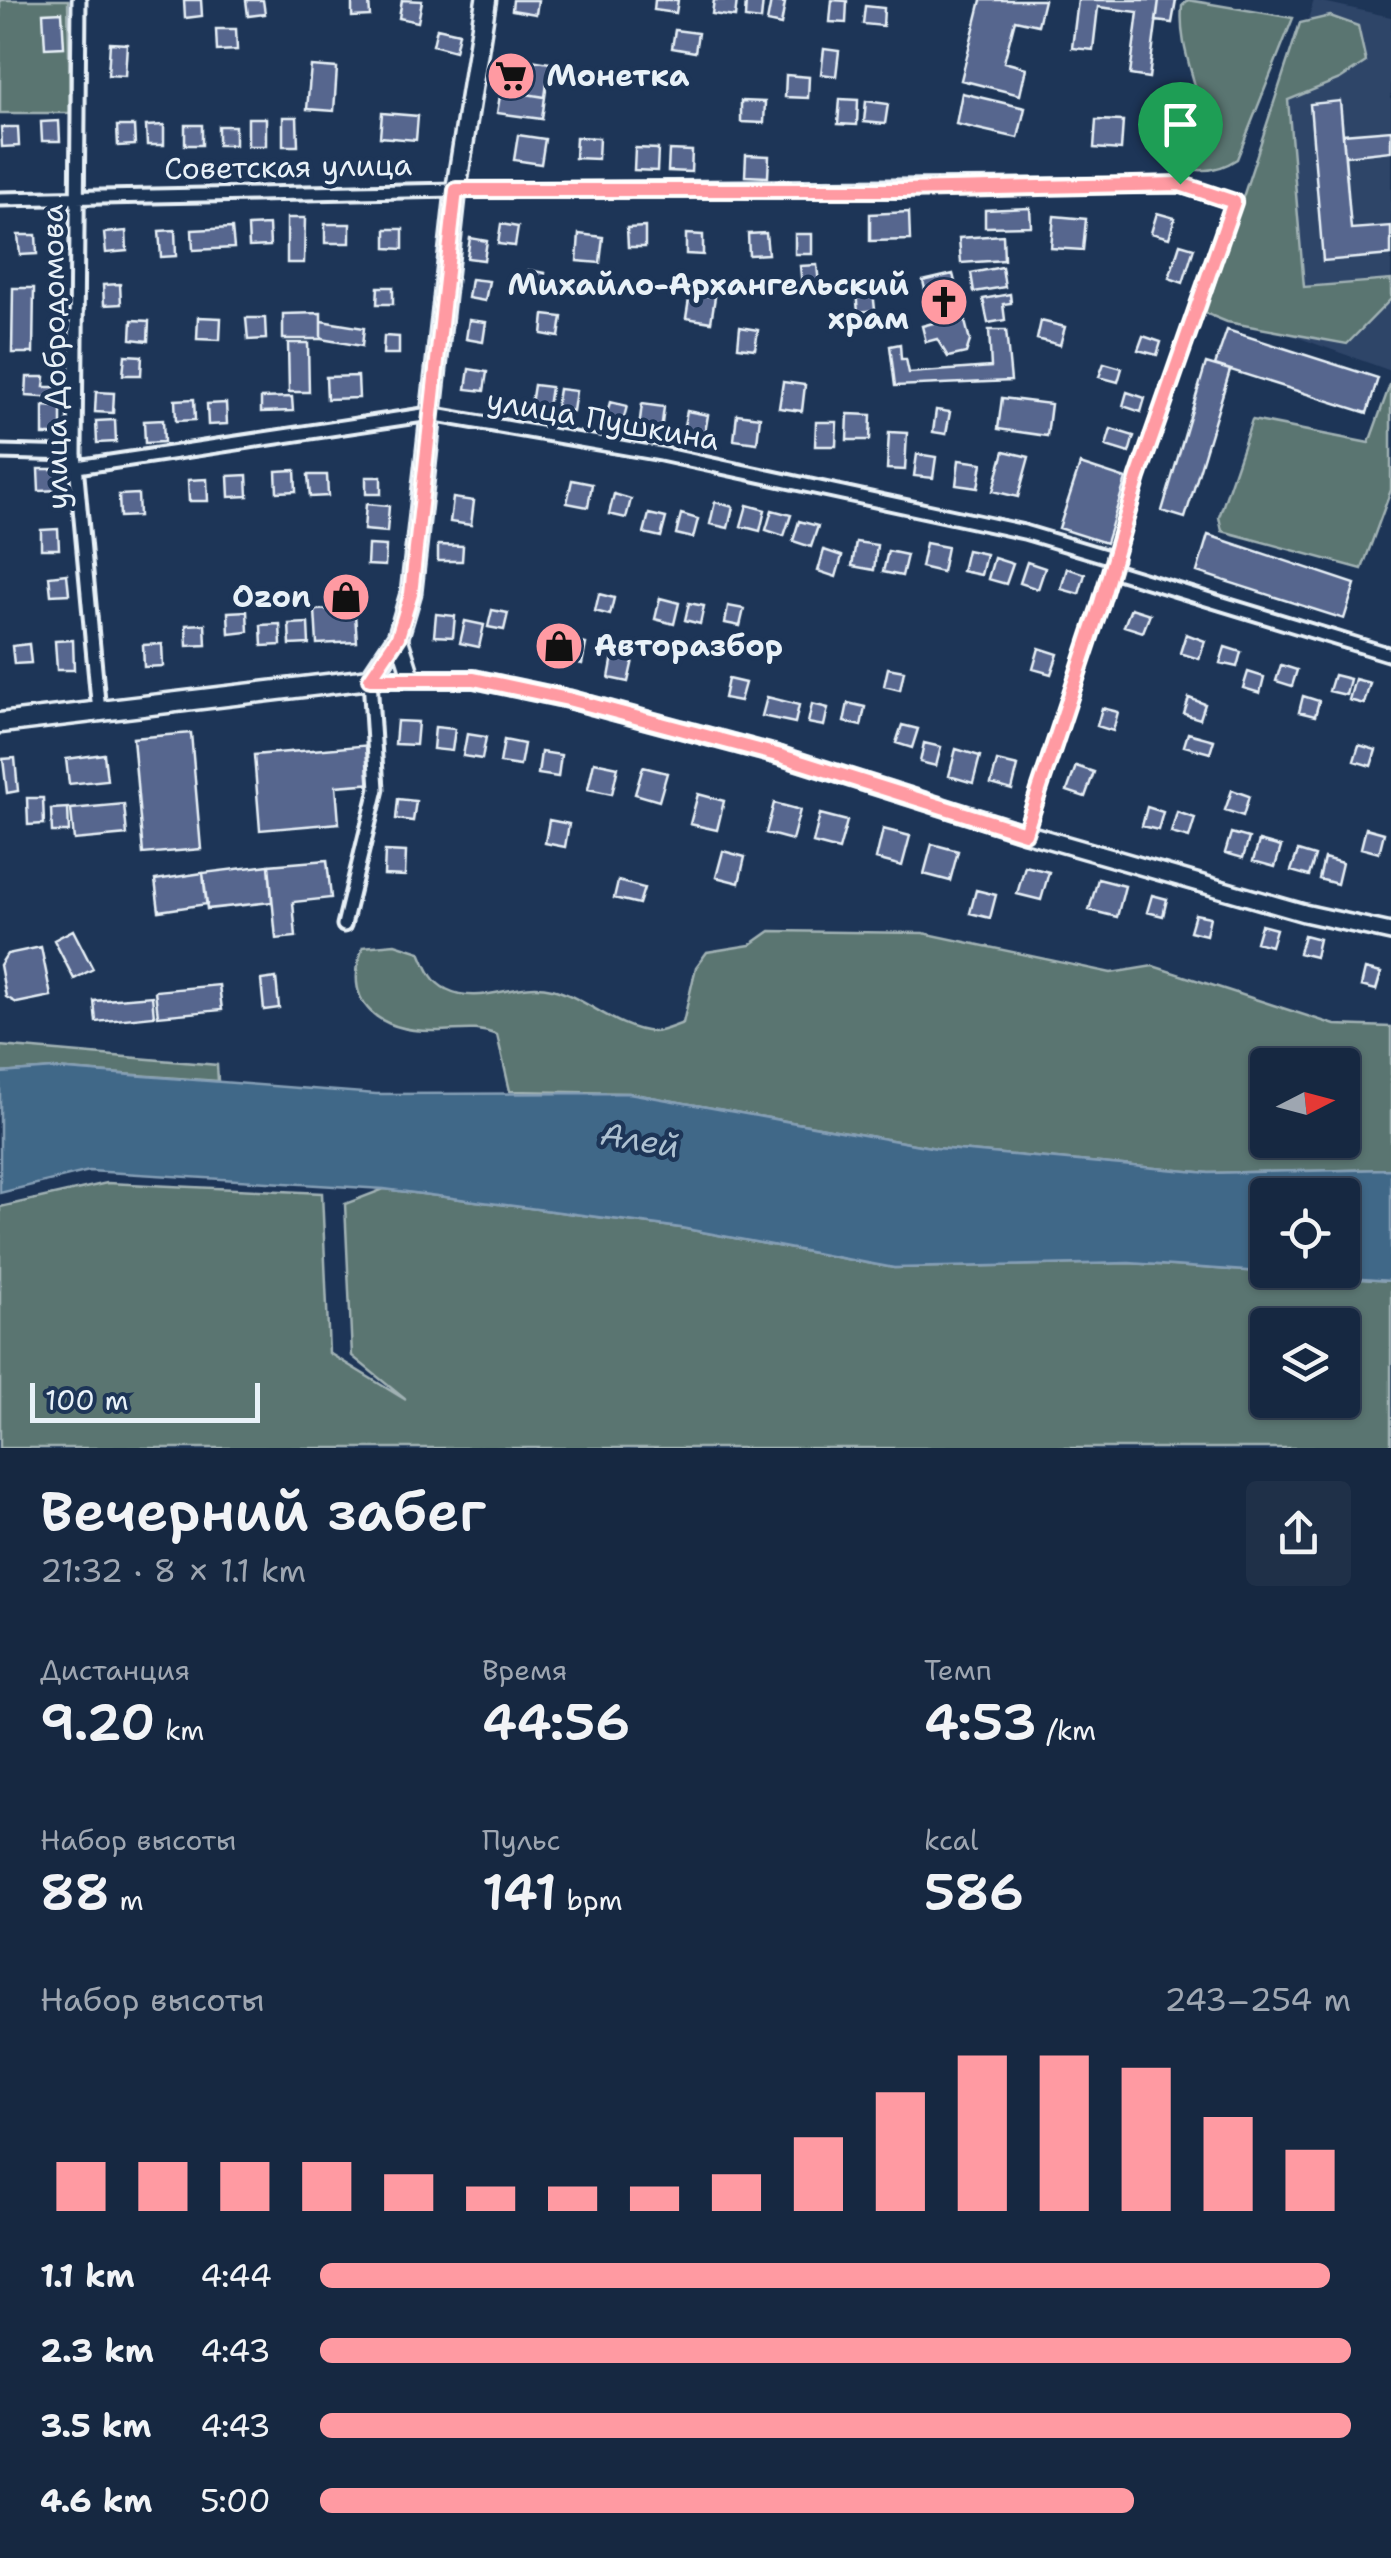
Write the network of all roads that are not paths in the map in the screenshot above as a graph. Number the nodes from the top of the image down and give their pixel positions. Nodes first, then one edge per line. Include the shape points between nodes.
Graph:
1 (78, 0) edge
2 (486, 0) edge
3 (456, 190) junction
4 (78, 196) junction
5 (0, 199) edge
6 (430, 414) junction
7 (0, 452) edge
8 (76, 461) junction
9 (1113, 564) junction
10 (398, 635) junction
11 (1391, 655) edge
12 (370, 679) junction
13 (412, 679) junction
14 (99, 712) junction
15 (0, 723) edge
16 (1025, 833) junction
17 (344, 925) dead end
18 (1391, 932) edge

1 - 4 street, улица Добродомова
2 - 3 main road
3 - 4 street, Советская улица
3 - 6 main road
3 - 9 street, Советская улица via 1180,184 1234,202
4 - 5 street, Советская улица
4 - 8 street, улица Добродомова
6 - 8 street, улица Пушкина
6 - 9 street, улица Пушкина via 661,454 1024,532
6 - 10 main road via 411,594
7 - 8 street, улица Пушкина
8 - 14 street, улица Добродомова
9 - 11 street, улица Пушкина
9 - 16 street
10 - 12 main road
10 - 13 street
12 - 13 street
12 - 14 main road
12 - 17 street via 377,790
13 - 16 street via 474,679 568,699 781,756
14 - 15 main road
16 - 18 street

